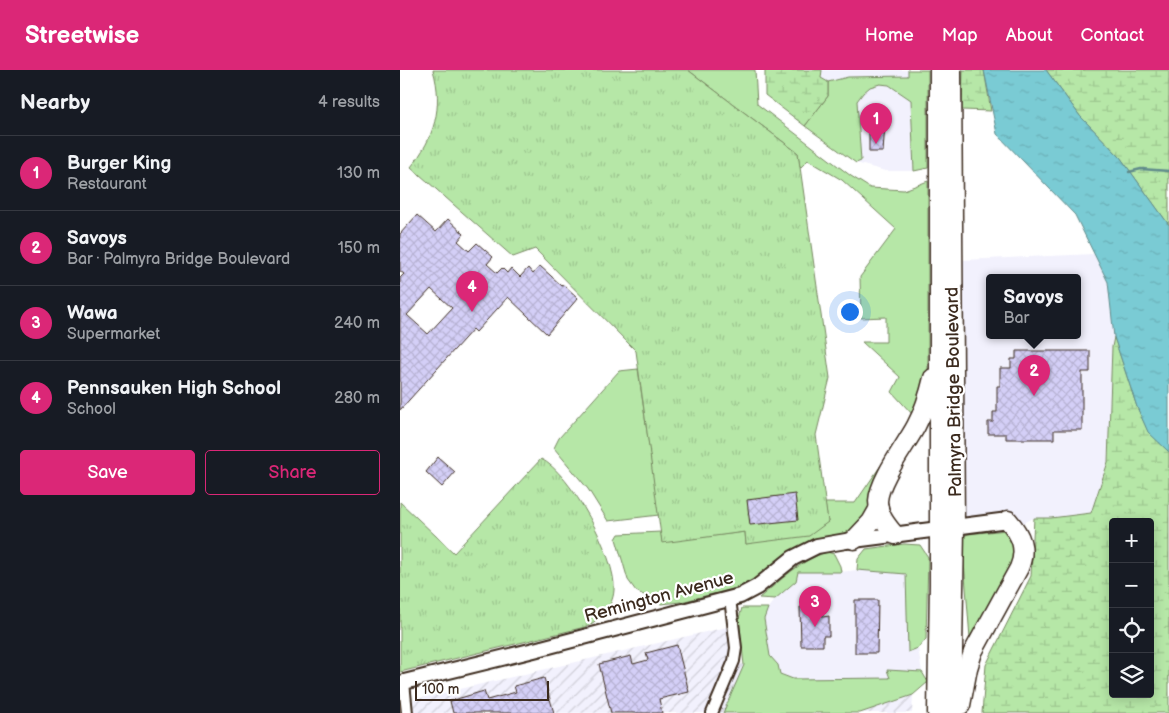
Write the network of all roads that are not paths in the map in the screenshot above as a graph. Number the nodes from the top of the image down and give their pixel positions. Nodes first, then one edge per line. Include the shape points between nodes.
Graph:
1 (939, 70) edge
2 (952, 70) edge
3 (939, 359) junction
4 (879, 508) junction
5 (1008, 520) joint
6 (947, 528) junction
7 (895, 535) junction
8 (854, 540) junction
9 (730, 598) junction
10 (402, 682) edge
11 (408, 713) edge
12 (712, 713) edge
13 (937, 713) edge
14 (952, 713) edge
15 (959, 713) edge

1 - 3 highway, Palmyra Bridge Boulevard
2 - 6 highway, Palmyra Bridge Boulevard
3 - 4 highway via 922,413 881,488
3 - 6 highway, Palmyra Bridge Boulevard
4 - 7 highway via 883,520
4 - 8 highway
5 - 6 street, Remington Avenue
5 - 15 highway via 1020,538 1023,557 973,652
6 - 7 street, Remington Avenue
6 - 13 highway, Palmyra Bridge Boulevard
6 - 14 highway, Palmyra Bridge Boulevard
7 - 8 street, Remington Avenue
8 - 9 street, Remington Avenue via 817,546 793,558 749,592
9 - 10 street, Remington Avenue
9 - 12 street via 736,648 734,661
10 - 11 street

